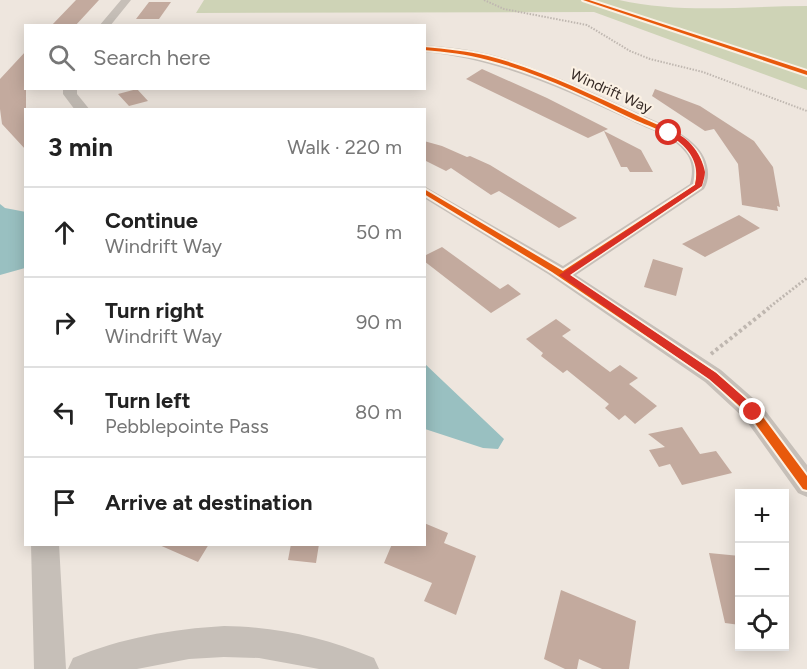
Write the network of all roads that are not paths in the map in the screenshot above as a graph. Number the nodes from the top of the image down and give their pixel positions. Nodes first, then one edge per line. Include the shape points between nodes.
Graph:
1 (126, 0) edge
2 (106, 24) edge
3 (426, 48) edge
4 (70, 90) edge
5 (81, 108) edge
6 (426, 192) edge
7 (563, 275) junction
8 (805, 478) edge
9 (45, 546) edge
10 (50, 669) edge
11 (84, 669) edge
12 (363, 669) edge

1 - 2 street
3 - 7 street, Windrift Way via 456,50 509,62 669,133 693,151 702,173 698,186
4 - 5 street
6 - 7 street
7 - 8 street via 712,376 753,412
9 - 10 street
11 - 12 street via 147,650 226,640 279,644

